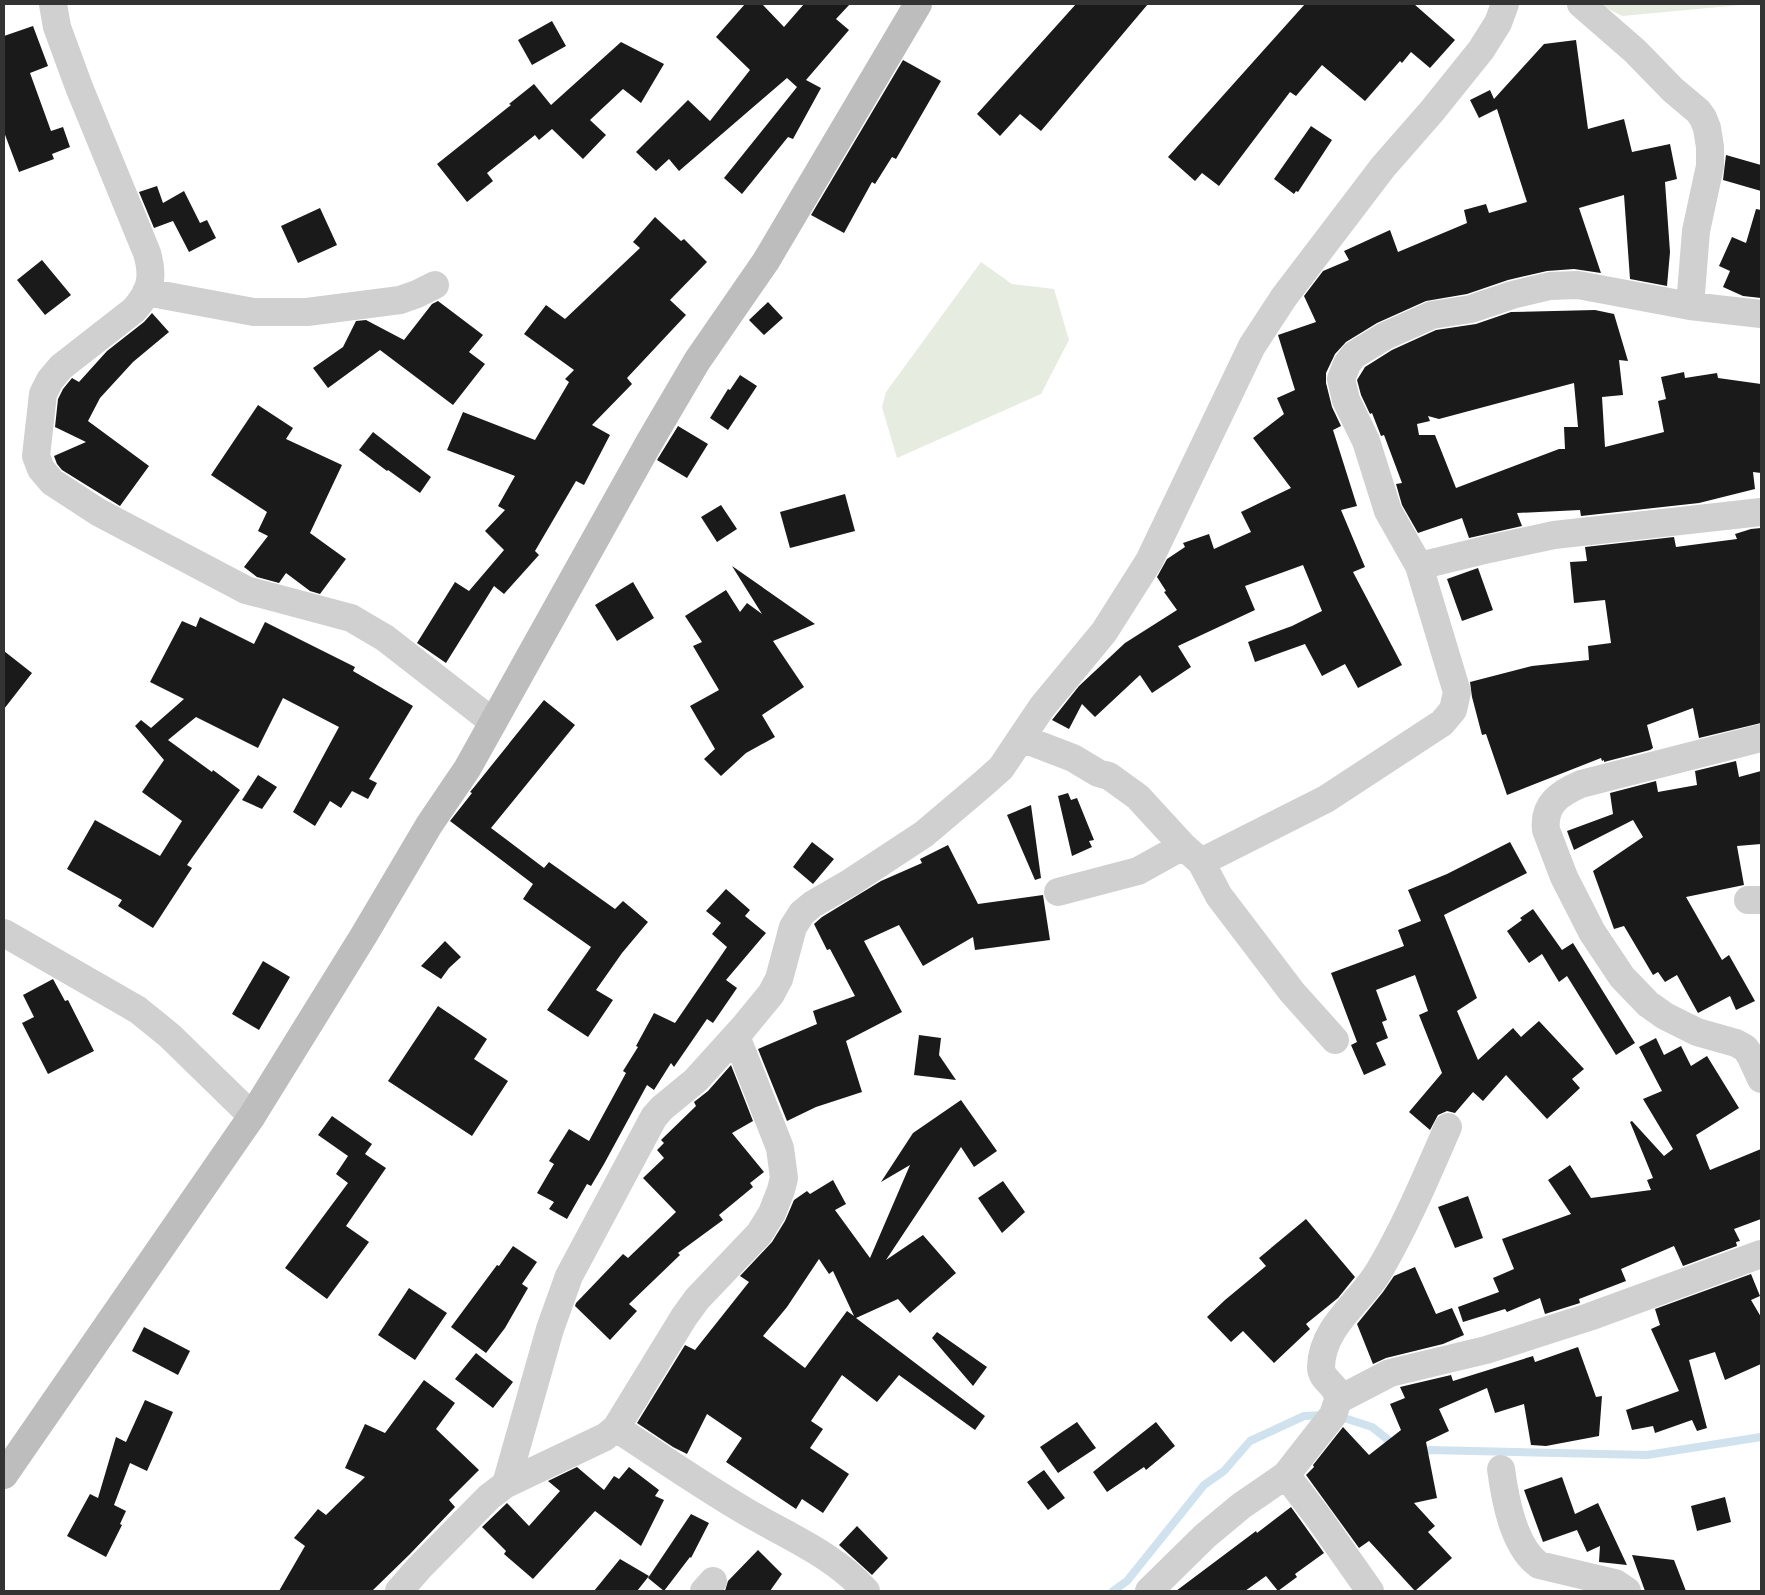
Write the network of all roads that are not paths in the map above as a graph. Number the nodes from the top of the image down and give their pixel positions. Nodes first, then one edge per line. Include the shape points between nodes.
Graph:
1 (53, 4) edge
2 (918, 4) edge
3 (1505, 4) edge
4 (1581, 4) edge
5 (435, 284) dead end
6 (146, 292) junction
7 (1690, 306) junction
8 (1761, 314) edge
9 (1761, 512) edge
10 (1419, 566) junction
11 (494, 722) junction
12 (1021, 738) junction
13 (1761, 738) edge
14 (1192, 854) junction
15 (1058, 892) dead end
16 (4, 933) edge
17 (736, 1036) junction
18 (1335, 1040) dead end
19 (1761, 1079) edge
20 (252, 1116) junction
21 (1448, 1126) dead end
22 (1761, 1254) edge
23 (1338, 1400) junction
24 (616, 1428) junction
25 (1501, 1469) dead end
26 (4, 1475) edge
27 (1286, 1475) junction
28 (506, 1484) junction
29 (399, 1591) edge
30 (866, 1591) edge
31 (1150, 1591) edge
32 (1370, 1591) edge
33 (1627, 1591) edge

1 - 6 street via 57,27 76,78 147,253 151,267
2 - 11 street via 766,261 697,361
3 - 12 street via 1498,23 1481,50 1383,166 1279,305 1252,346 1149,561 1104,632 1042,707
4 - 7 street via 1698,111 1707,128 1710,166 1696,231
5 - 6 street via 400,300 307,312 254,312
6 - 11 street via 134,310 61,367 50,380 43,394 36,456 41,469 52,482 98,512 246,590 352,618 385,638
7 - 8 street
7 - 10 street via 1578,286 1550,286 1471,309 1432,315 1385,336 1354,355 1341,379 1346,400 1366,441 1388,511
9 - 10 street via 1554,536
10 - 14 street via 1457,692 1453,710 1442,723 1326,798
11 - 20 street
12 - 14 street via 1109,776 1138,797
12 - 17 street via 1001,768 924,834 802,914 793,928 779,980
13 - 19 street via 1581,784 1558,795 1545,822 1564,877 1592,932 1622,977 1648,1004 1665,1016 1697,1032 1745,1048
14 - 15 street
14 - 18 street via 1219,896 1292,992
16 - 20 street via 138,1010 170,1036
17 - 24 street via 780,1148 784,1178 781,1190 759,1234 684,1317
17 - 28 street via 696,1080 654,1117 569,1276 547,1338
20 - 26 street
21 - 23 street via 1404,1224 1378,1272 1326,1342 1321,1368
22 - 23 street via 1486,1350 1390,1372
23 - 27 street via 1333,1415
24 - 28 street via 605,1437
24 - 30 street via 719,1496 832,1561
25 - 33 street via 1505,1499 1520,1541 1532,1560 1539,1565 1615,1583
27 - 31 street via 1205,1536
27 - 32 street
28 - 29 street via 483,1503

